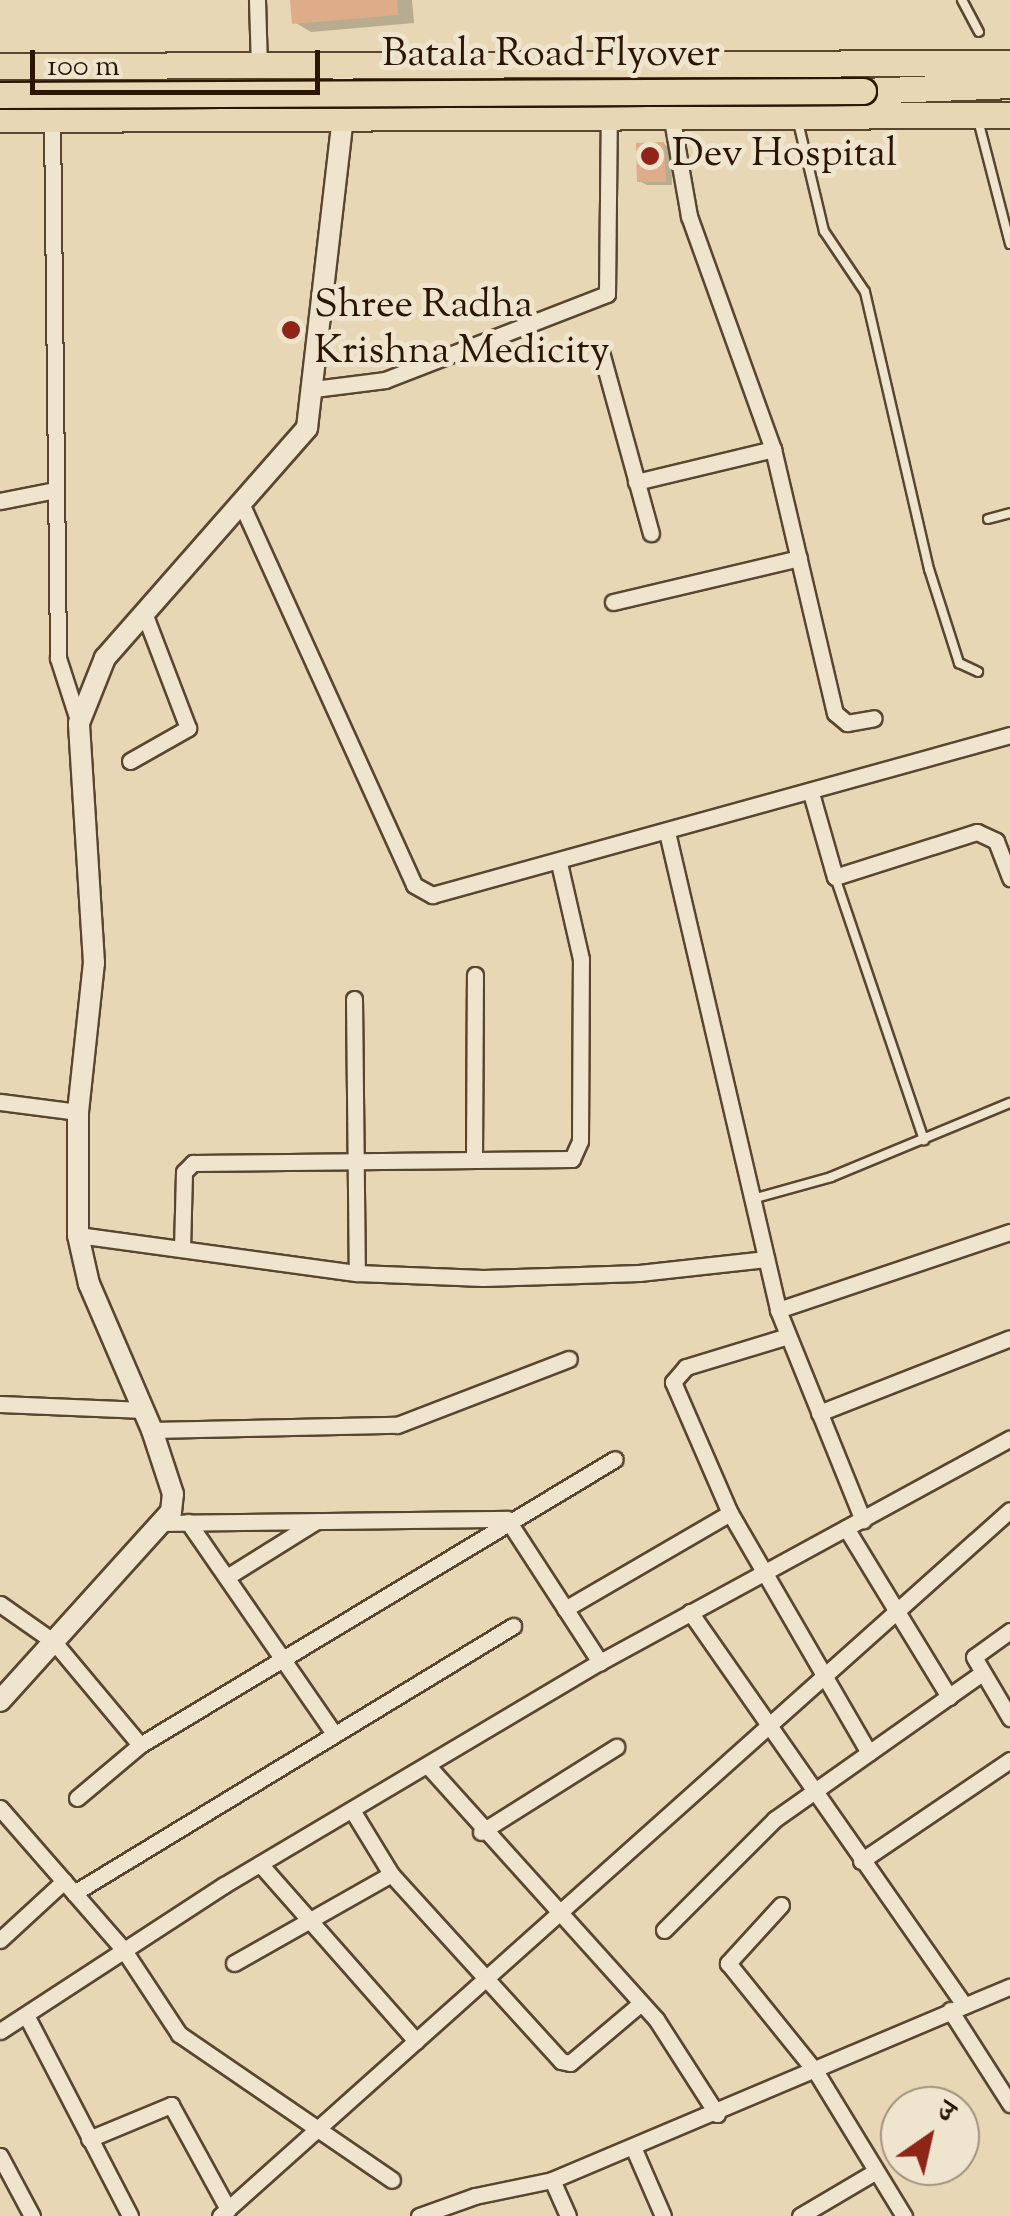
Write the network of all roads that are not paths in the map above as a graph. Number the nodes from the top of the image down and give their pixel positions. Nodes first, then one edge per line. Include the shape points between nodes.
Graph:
1 (257, 0) edge
2 (962, 0) edge
3 (978, 32) dead end
4 (1010, 62) edge
5 (0, 66) edge
6 (343, 68) junction
7 (259, 69) junction
8 (1010, 84) edge
9 (863, 91) junction
10 (0, 94) edge
11 (1010, 102) edge
12 (796, 113) junction
13 (609, 114) junction
14 (670, 114) junction
15 (976, 115) junction
16 (1010, 115) edge
17 (343, 117) junction
18 (52, 118) junction
19 (0, 119) edge
20 (1010, 244) edge
21 (601, 352) dead end
22 (314, 389) junction
23 (773, 449) junction
24 (636, 482) junction
25 (55, 490) junction
26 (0, 501) edge
27 (241, 503) junction
28 (1010, 512) edge
29 (988, 519) dead end
30 (651, 533) dead end
31 (799, 558) junction
32 (613, 602) dead end
33 (144, 613) junction
34 (978, 672) dead end
35 (874, 718) dead end
36 (79, 724) junction
37 (1010, 736) edge
38 (130, 761) dead end
39 (811, 793) junction
40 (667, 832) junction
41 (559, 863) junction
42 (834, 877) junction
43 (1010, 878) edge
44 (475, 975) dead end
45 (354, 998) dead end
46 (0, 1102) edge
47 (1010, 1103) edge
48 (78, 1112) junction
49 (924, 1140) junction
50 (356, 1160) junction
51 (474, 1160) junction
52 (756, 1198) junction
53 (1010, 1232) edge
54 (78, 1234) junction
55 (182, 1249) junction
56 (766, 1259) junction
57 (357, 1273) junction
58 (778, 1310) junction
59 (788, 1336) junction
60 (1010, 1338) edge
61 (569, 1359) dead end
62 (0, 1404) edge
63 (819, 1413) junction
64 (148, 1420) junction
65 (1010, 1438) edge
66 (615, 1459) dead end
67 (1010, 1510) edge
68 (730, 1513) junction
69 (507, 1519) junction
70 (863, 1520) junction
71 (165, 1522) junction
72 (188, 1522) junction
73 (316, 1522) junction
74 (846, 1528) junction
75 (763, 1572) junction
76 (227, 1577) junction
77 (0, 1604) edge
78 (565, 1608) junction
79 (896, 1611) junction
80 (690, 1612) junction
81 (512, 1626) dead end
82 (1010, 1631) edge
83 (54, 1642) junction
84 (284, 1656) junction
85 (600, 1662) junction
86 (982, 1674) junction
87 (824, 1676) junction
88 (2, 1695) edge
89 (949, 1697) junction
90 (1008, 1710) edge
91 (768, 1726) junction
92 (333, 1732) junction
93 (140, 1744) junction
94 (616, 1747) dead end
95 (869, 1753) junction
96 (1010, 1760) edge
97 (429, 1767) junction
98 (813, 1792) junction
99 (77, 1798) dead end
100 (0, 1808) edge
101 (352, 1810) junction
102 (14, 1822) junction
103 (481, 1832) junction
104 (0, 1836) edge
105 (861, 1860) junction
106 (260, 1864) junction
107 (391, 1874) junction
108 (69, 1887) junction
109 (781, 1905) dead end
110 (556, 1910) junction
111 (304, 1921) junction
112 (664, 1930) dead end
113 (0, 1940) edge
114 (123, 1949) junction
115 (234, 1963) dead end
116 (486, 1978) junction
117 (1010, 1987) edge
118 (641, 2003) junction
119 (956, 2007) junction
120 (26, 2015) junction
121 (0, 2031) edge
122 (416, 2042) junction
123 (816, 2072) junction
124 (1010, 2104) edge
125 (717, 2114) junction
126 (314, 2132) junction
127 (89, 2138) junction
128 (633, 2148) junction
129 (0, 2156) edge
130 (876, 2171) junction
131 (392, 2180) dead end
132 (552, 2180) junction
133 (224, 2212) edge
134 (32, 2216) edge
135 (130, 2216) edge
136 (420, 2216) edge
137 (568, 2216) edge
138 (662, 2216) edge
139 (800, 2216) edge
140 (904, 2216) edge

1 - 7 street
2 - 3 lane
4 - 6 main road
5 - 7 main road
6 - 7 main road
6 - 17 street
8 - 9 main road, Batala Road Flyover
9 - 10 main road, Batala Road Flyover, bridge
9 - 11 main road, Batala Road Flyover via 902,102
12 - 14 main road
12 - 15 main road
12 - 34 lane via 824,231 865,292 929,569 959,663
13 - 14 main road
13 - 17 main road
13 - 22 street via 607,294 386,380
14 - 23 street via 689,216
15 - 16 main road
15 - 20 lane
17 - 18 main road
17 - 22 street
18 - 19 main road
18 - 25 street
21 - 24 street
22 - 27 street via 300,439
23 - 24 street
23 - 31 street
24 - 30 street
25 - 26 street
25 - 36 street via 59,672
27 - 33 street
27 - 41 street via 414,885 442,896
28 - 29 lane
31 - 32 street
31 - 35 street via 837,717 847,723
33 - 36 street via 94,675
33 - 38 street via 188,728
36 - 48 street via 94,963
37 - 39 street
39 - 40 street
39 - 42 street
40 - 41 street
40 - 52 street
41 - 51 street via 581,959 579,1147 566,1161
42 - 43 street via 978,832 996,840
42 - 49 lane
44 - 51 street
45 - 50 street
46 - 48 street
47 - 49 lane
48 - 54 street
49 - 52 lane
50 - 51 street
50 - 55 street via 187,1166
50 - 57 street
52 - 56 street
53 - 58 street
54 - 55 street
54 - 64 street via 89,1284
55 - 57 street
56 - 57 street via 542,1278
56 - 58 street
58 - 59 street
59 - 63 street
59 - 68 street via 675,1376
60 - 63 street
61 - 64 street via 396,1425
62 - 64 street
63 - 70 street
64 - 71 street via 172,1494
65 - 70 street
66 - 69 street
67 - 79 street
68 - 75 street
68 - 78 street
69 - 73 street
69 - 78 street
69 - 84 street
70 - 74 street
71 - 72 street
71 - 83 street
72 - 73 street
72 - 76 street
73 - 76 street
74 - 75 street
74 - 79 street
75 - 80 street
75 - 87 street
76 - 84 street
77 - 83 street
78 - 85 street
79 - 87 street
79 - 89 street
80 - 85 street
80 - 91 street
81 - 92 street
82 - 86 street via 976,1652
83 - 88 street
83 - 93 street
84 - 92 street
84 - 93 street
85 - 97 street
86 - 89 street
86 - 90 street
87 - 91 street
87 - 95 street
89 - 95 street
91 - 98 street
91 - 110 street
92 - 108 street
93 - 99 street
94 - 103 street
95 - 98 street
96 - 105 street
97 - 101 street
97 - 103 street
98 - 105 street
98 - 112 street via 762,1830
100 - 102 street
101 - 106 street
101 - 107 street
102 - 104 street
102 - 108 street
103 - 110 street
105 - 119 street
106 - 111 street
106 - 114 street
107 - 111 street
107 - 116 street
108 - 113 street
108 - 114 street
109 - 123 street via 728,1963
110 - 116 street
110 - 118 street
111 - 115 street
111 - 122 street
114 - 120 street
114 - 126 street via 179,2034
116 - 118 street via 565,2063
116 - 122 street
117 - 119 street
118 - 125 street via 681,2051
119 - 123 street
119 - 124 street
120 - 121 street
120 - 127 street
122 - 126 street
123 - 125 street
123 - 130 street
125 - 128 street
126 - 131 street
126 - 133 street
127 - 133 street via 170,2105
127 - 135 street
128 - 132 street
128 - 138 street
129 - 134 street
130 - 139 street
130 - 140 street
132 - 136 street
132 - 137 street

